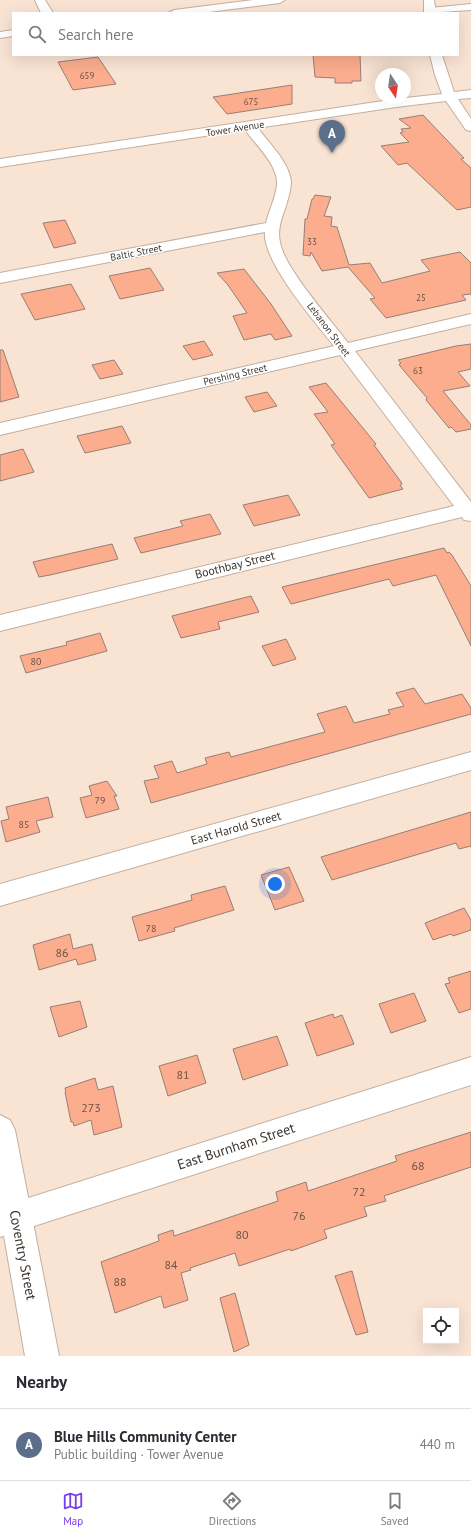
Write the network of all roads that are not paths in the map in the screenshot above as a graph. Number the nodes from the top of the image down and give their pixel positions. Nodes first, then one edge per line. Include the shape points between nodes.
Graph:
1 (40, 0) edge
2 (280, 0) edge
3 (429, 0) edge
4 (471, 7) edge
5 (46, 12) edge
6 (182, 12) edge
7 (430, 12) edge
8 (12, 33) edge
9 (0, 35) edge
10 (436, 56) edge
11 (471, 94) edge
12 (448, 96) junction
13 (249, 126) junction
14 (471, 127) edge
15 (0, 163) edge
16 (272, 226) junction
17 (0, 278) edge
18 (471, 319) edge
19 (343, 348) junction
20 (0, 429) edge
21 (470, 510) edge
22 (0, 623) edge
23 (471, 761) edge
24 (0, 895) edge
25 (471, 1071) edge
26 (0, 1130) edge
27 (8, 1219) edge
28 (42, 1356) edge

1 - 5 street
2 - 6 street
3 - 7 street
4 - 7 street
8 - 9 street
10 - 12 street
11 - 12 street, Tower Avenue
12 - 13 street, Tower Avenue
12 - 14 street
13 - 15 street, Tower Avenue
13 - 16 street, Lebanon Street via 278,165 283,177 284,189
16 - 17 street, Baltic Street
16 - 19 street, Lebanon Street via 272,246 277,258
18 - 19 street, Pershing Street
19 - 20 street, Pershing Street
19 - 21 street, Lebanon Street
21 - 22 street, Boothbay Street
23 - 24 street, East Harold Street
25 - 27 street, East Burnham Street
26 - 27 street, Coventry Street
27 - 28 street, Coventry Street

